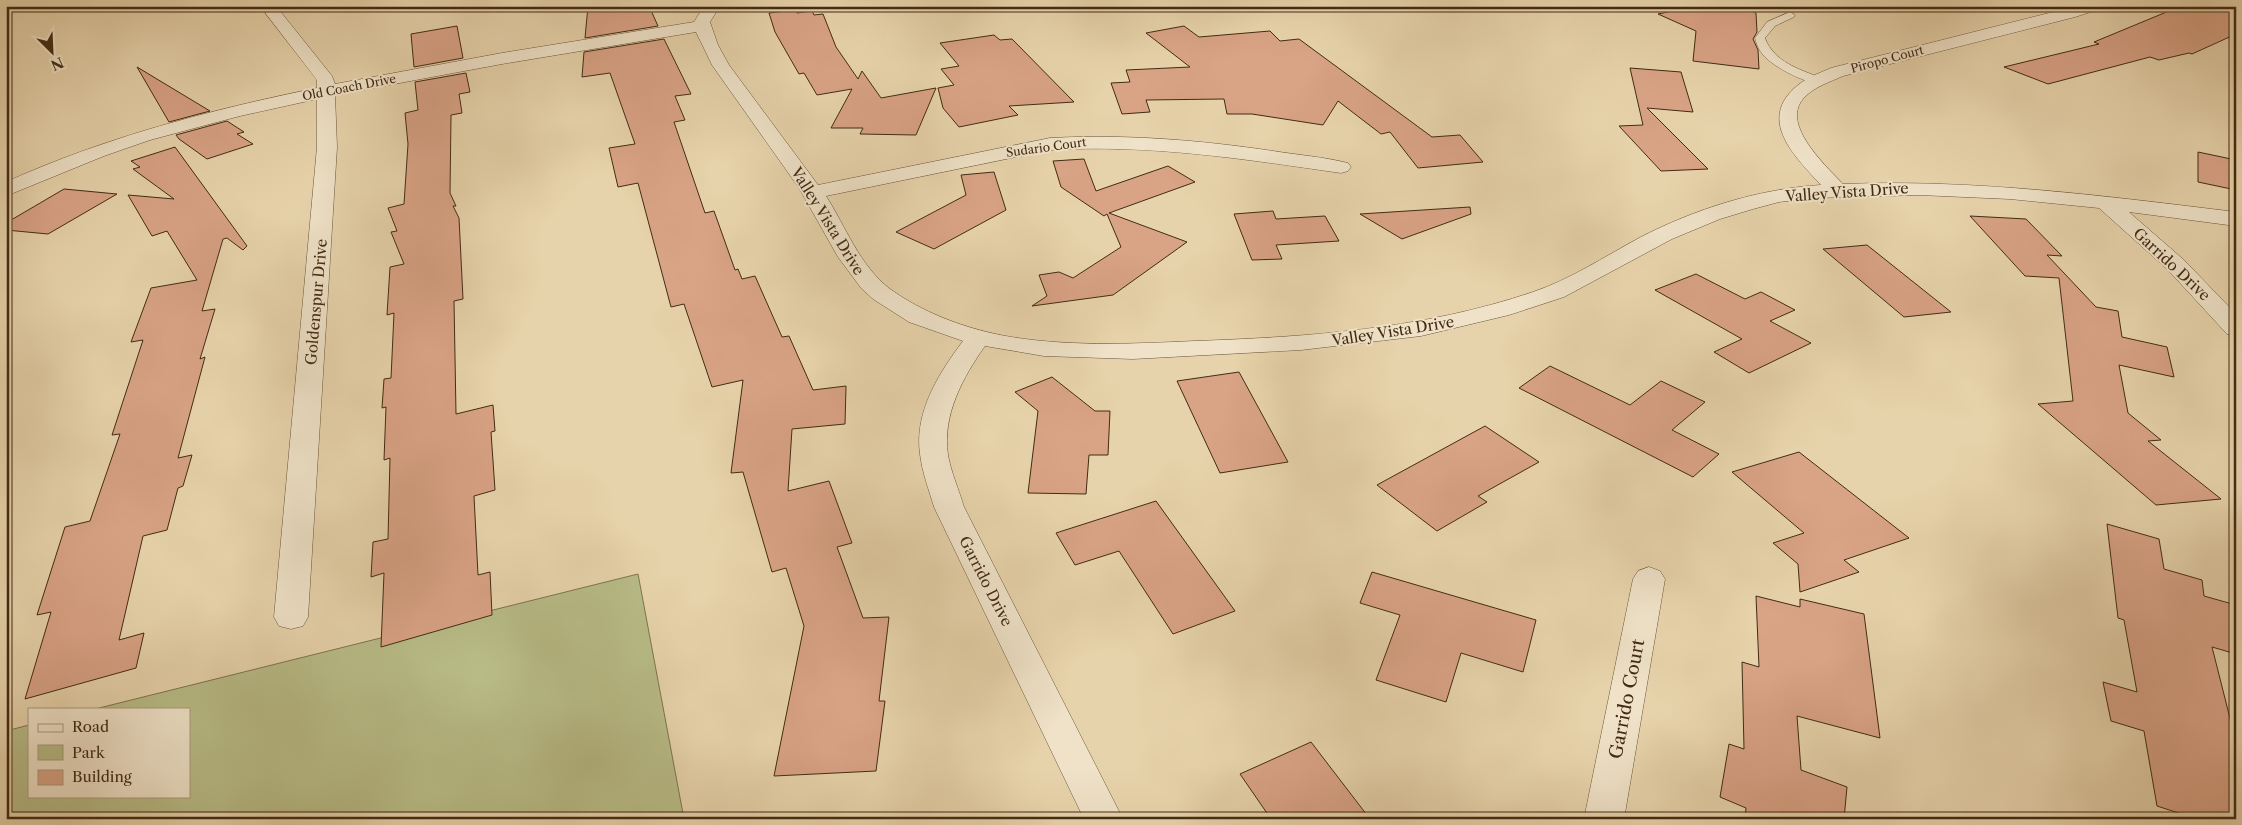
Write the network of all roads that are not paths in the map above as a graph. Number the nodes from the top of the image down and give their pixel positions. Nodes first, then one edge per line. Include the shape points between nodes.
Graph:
1 (268, 6) edge
2 (2094, 6) edge
3 (1790, 14) dead end
4 (707, 16) edge
5 (1818, 80) junction
6 (327, 91) junction
7 (1341, 167) dead end
8 (6, 190) edge
9 (1837, 190) junction
10 (813, 192) junction
11 (2106, 203) junction
12 (2236, 219) edge
13 (2236, 329) edge
14 (979, 338) junction
15 (1649, 580) dead end
16 (291, 617) dead end
17 (1104, 819) edge
18 (1604, 819) edge

1 - 6 street, Goldenspur Drive via 320,71 326,80
2 - 5 street, Piropo Court via 1855,67
3 - 5 lane via 1767,28 1760,38 1761,44 1782,65
4 - 6 street, Old Coach Drive
4 - 10 street, Valley Vista Drive via 708,46
5 - 9 street, Piropo Court via 1794,98 1788,127 1799,149
6 - 8 street, Old Coach Drive via 221,114 154,133 87,156
6 - 16 street, Goldenspur Drive via 326,157
7 - 10 street, Sudario Court via 1195,147 1087,140 1050,144
9 - 11 street, Valley Vista Drive via 1969,190
9 - 14 street, Valley Vista Drive via 1780,196 1725,210 1652,241 1585,278 1544,296 1444,326 1305,344 1146,351 1059,350
10 - 14 street, Valley Vista Drive via 845,253 868,282 906,309
11 - 12 street, Valley Vista Drive
11 - 13 street, Garrido Drive via 2176,264
14 - 17 street, Garrido Drive via 958,364 939,407 933,438 934,454 949,507
15 - 18 street, Garrido Court

